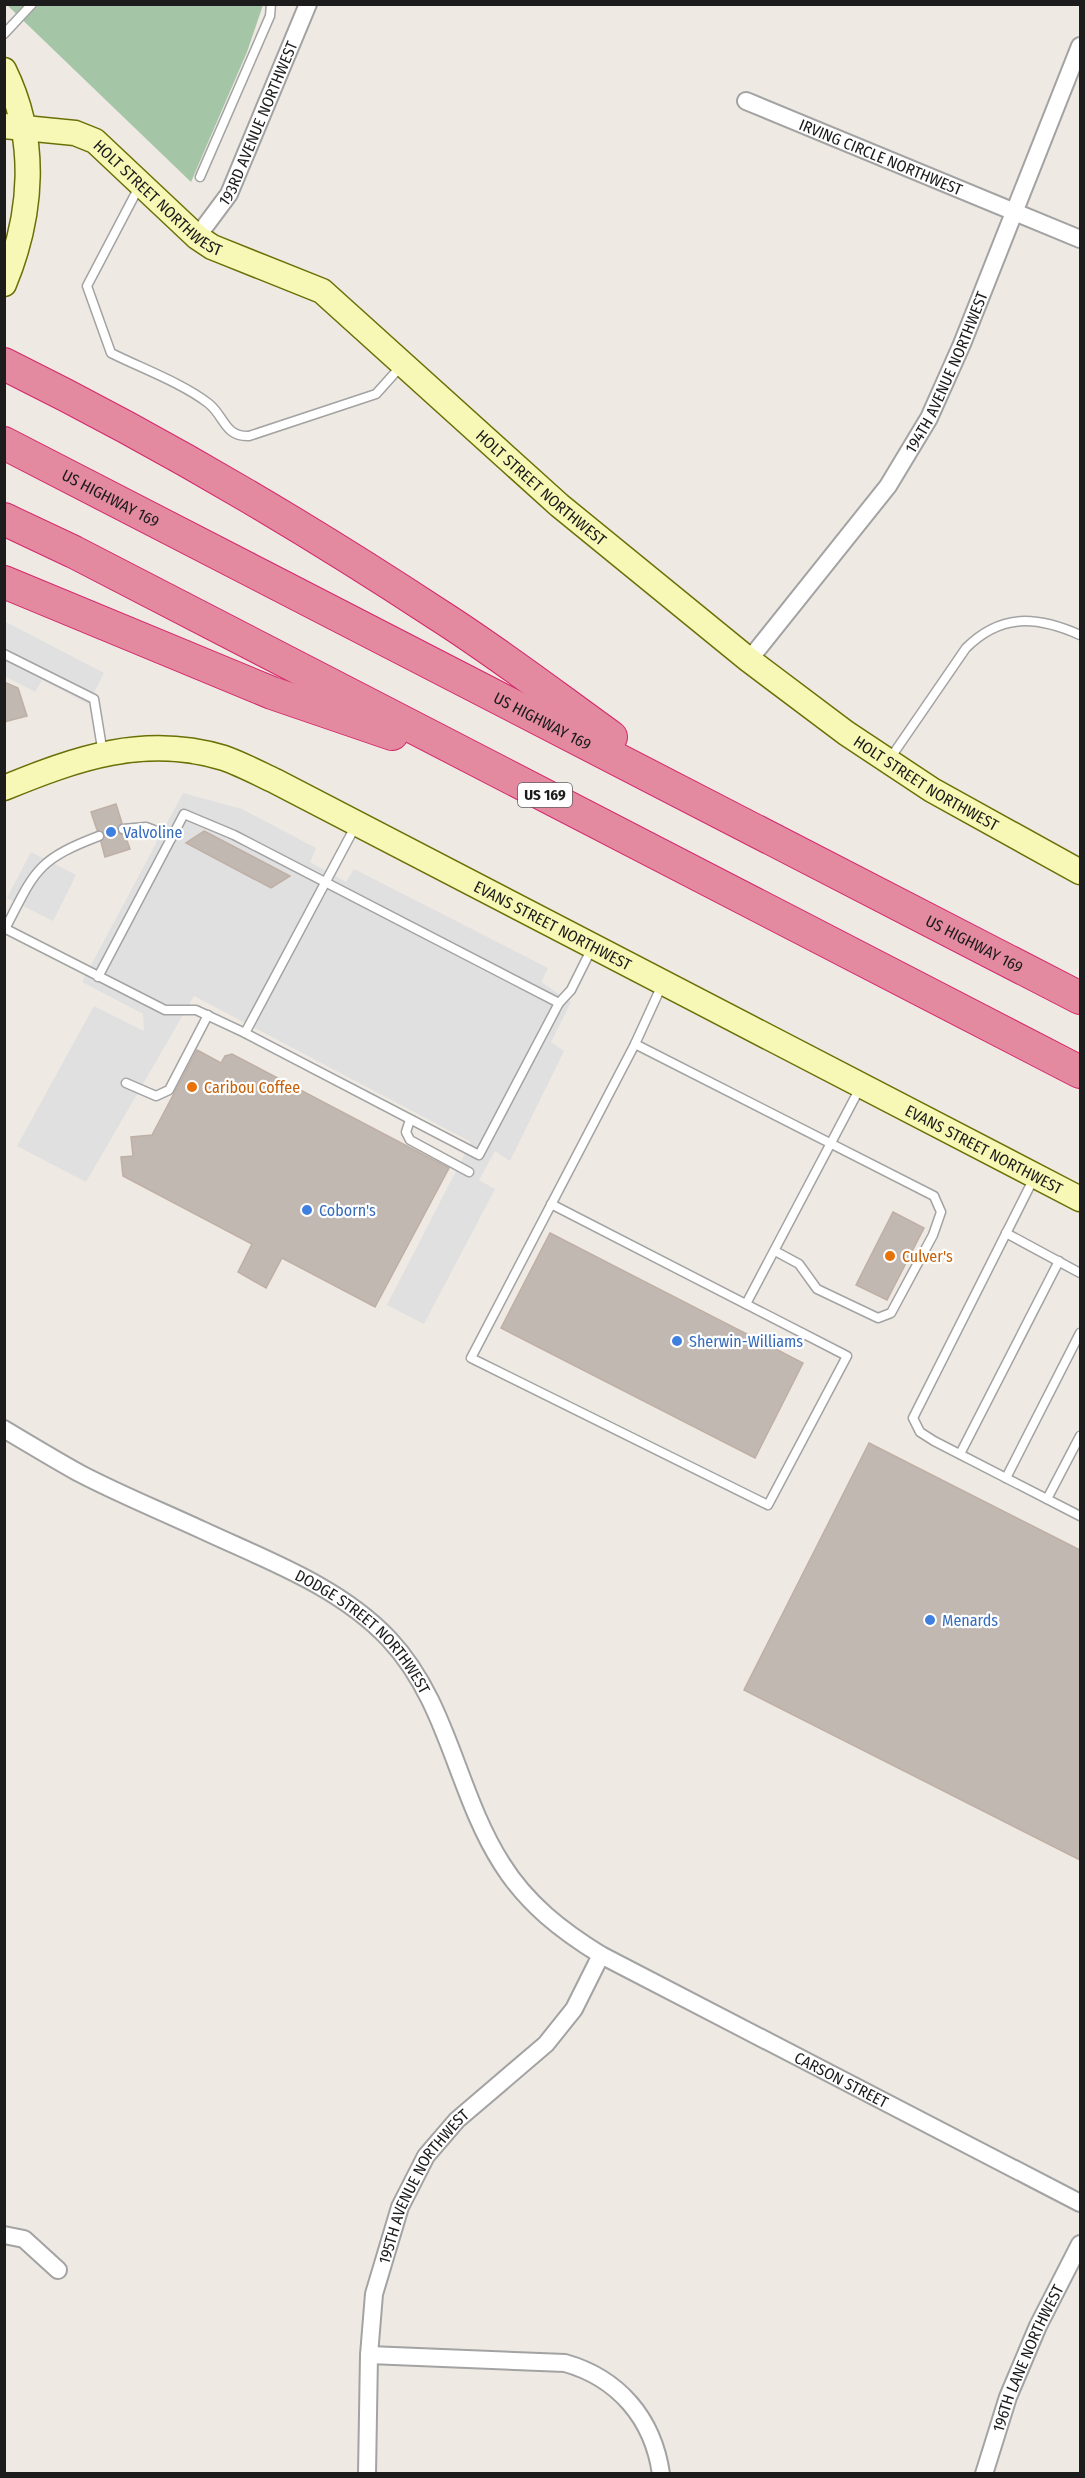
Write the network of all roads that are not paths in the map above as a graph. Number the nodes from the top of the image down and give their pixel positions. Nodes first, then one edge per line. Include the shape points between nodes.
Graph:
1 (32, 4) edge
2 (271, 4) edge
3 (309, 4) edge
4 (4, 34) edge
5 (1080, 46) edge
6 (4, 70) edge
7 (746, 101) dead end
8 (15, 126) edge
9 (200, 177) dead end
10 (142, 182) junction
11 (1014, 213) junction
12 (197, 237) junction
13 (1080, 239) edge
14 (4, 284) edge
15 (404, 363) junction
16 (4, 364) edge
17 (4, 443) edge
18 (6, 519) edge
19 (4, 582) edge
20 (1080, 635) edge
21 (4, 654) edge
22 (749, 660) junction
23 (103, 754) junction
24 (888, 761) junction
25 (491, 767) junction
26 (4, 788) edge
27 (705, 804) junction
28 (356, 825) junction
29 (123, 829) dead end
30 (99, 836) dead end
31 (172, 837) junction
32 (1080, 872) edge
33 (325, 884) junction
34 (5, 928) edge
35 (592, 947) junction
36 (98, 977) junction
37 (664, 982) junction
38 (1080, 998) edge
39 (559, 1003) junction
40 (208, 1015) junction
41 (245, 1033) junction
42 (635, 1044) junction
43 (1080, 1072) edge
44 (126, 1083) dead end
45 (861, 1086) junction
46 (410, 1120) junction
47 (831, 1145) junction
48 (469, 1172) dead end
49 (1035, 1176) junction
50 (1080, 1199) edge
51 (551, 1204) junction
52 (1006, 1233) junction
53 (775, 1251) junction
54 (1059, 1261) junction
55 (1080, 1273) edge
56 (746, 1304) junction
57 (1080, 1333) edge
58 (4, 1429) edge
59 (1080, 1436) edge
60 (960, 1454) junction
61 (1006, 1478) junction
62 (1047, 1499) junction
63 (1080, 1516) edge
64 (601, 1955) junction
65 (1080, 2203) edge
66 (4, 2235) edge
67 (1080, 2244) edge
68 (58, 2270) dead end
69 (369, 2355) junction
70 (367, 2474) edge
71 (660, 2474) edge
72 (984, 2474) edge

1 - 4 lane
2 - 9 lane via 270,16
3 - 12 street, 193RD AVENUE NORTHWEST via 229,194
5 - 11 street, 194TH AVENUE NORTHWEST
6 - 8 street
7 - 11 street, IRVING CIRCLE NORTHWEST
8 - 10 street, HOLT STREET NORTHWEST via 86,136 106,148
8 - 14 street via 29,170 25,215
10 - 12 street, HOLT STREET NORTHWEST
10 - 15 lane via 87,285 111,353 210,404 226,428 241,436 376,394
11 - 13 street, IRVING CIRCLE NORTHWEST
11 - 22 street, 194TH AVENUE NORTHWEST via 946,382 909,453 888,486
12 - 15 street, HOLT STREET NORTHWEST via 212,247 322,291
15 - 22 street, HOLT STREET NORTHWEST via 559,505
16 - 27 highway via 101,412 257,500 439,615
17 - 27 highway, US HIGHWAY 169
18 - 25 highway, US 169
19 - 25 highway via 272,693
20 - 24 lane via 1042,621 1024,620 978,636
21 - 23 lane via 94,699
22 - 24 street, HOLT STREET NORTHWEST
23 - 26 street, EVANS STREET NORTHWEST via 57,766
23 - 28 street, EVANS STREET NORTHWEST via 154,748 226,759
24 - 32 street, HOLT STREET NORTHWEST via 987,823
25 - 43 highway, US 169
27 - 38 highway, US HIGHWAY 169
28 - 33 lane
28 - 35 street, EVANS STREET NORTHWEST
29 - 31 lane via 146,827
30 - 34 lane via 63,850 40,867
31 - 33 lane via 184,814 234,835
31 - 36 lane
33 - 39 lane
33 - 41 lane
34 - 36 lane
35 - 37 street, EVANS STREET NORTHWEST
35 - 39 lane via 571,990
36 - 40 lane via 165,1010 196,1010
37 - 42 lane
37 - 45 street, EVANS STREET NORTHWEST
39 - 46 lane via 479,1155
40 - 41 lane
40 - 44 lane via 169,1090 156,1096
41 - 46 lane
42 - 47 lane
42 - 51 lane
45 - 47 lane
45 - 49 street, EVANS STREET NORTHWEST
46 - 48 lane via 406,1132 410,1140
47 - 53 lane
47 - 53 lane via 934,1196 941,1212 933,1235 891,1313 878,1318 816,1289 799,1263
49 - 50 street, EVANS STREET NORTHWEST
49 - 52 lane
51 - 56 lane
51 - 56 lane via 471,1358 768,1505 847,1356
52 - 54 lane
52 - 60 lane via 913,1418 920,1432
53 - 56 lane
54 - 55 lane
54 - 60 lane
57 - 61 lane
58 - 64 street, DODGE STREET NORTHWEST via 80,1473 301,1576 363,1613 390,1641 439,1714 485,1833 502,1865 532,1904 564,1932
59 - 62 lane
60 - 61 lane
61 - 62 lane
62 - 63 lane
64 - 65 street, CARSON STREET
64 - 69 street, 195TH AVENUE NORTHWEST via 574,2009 546,2044 456,2120 426,2156 400,2207 374,2294
66 - 68 street via 24,2239
67 - 72 street, 196TH LANE NORTHWEST via 1038,2326 1008,2397
69 - 70 street, 195TH AVENUE NORTHWEST
69 - 71 street via 565,2363 587,2369 611,2383 634,2406 658,2454

